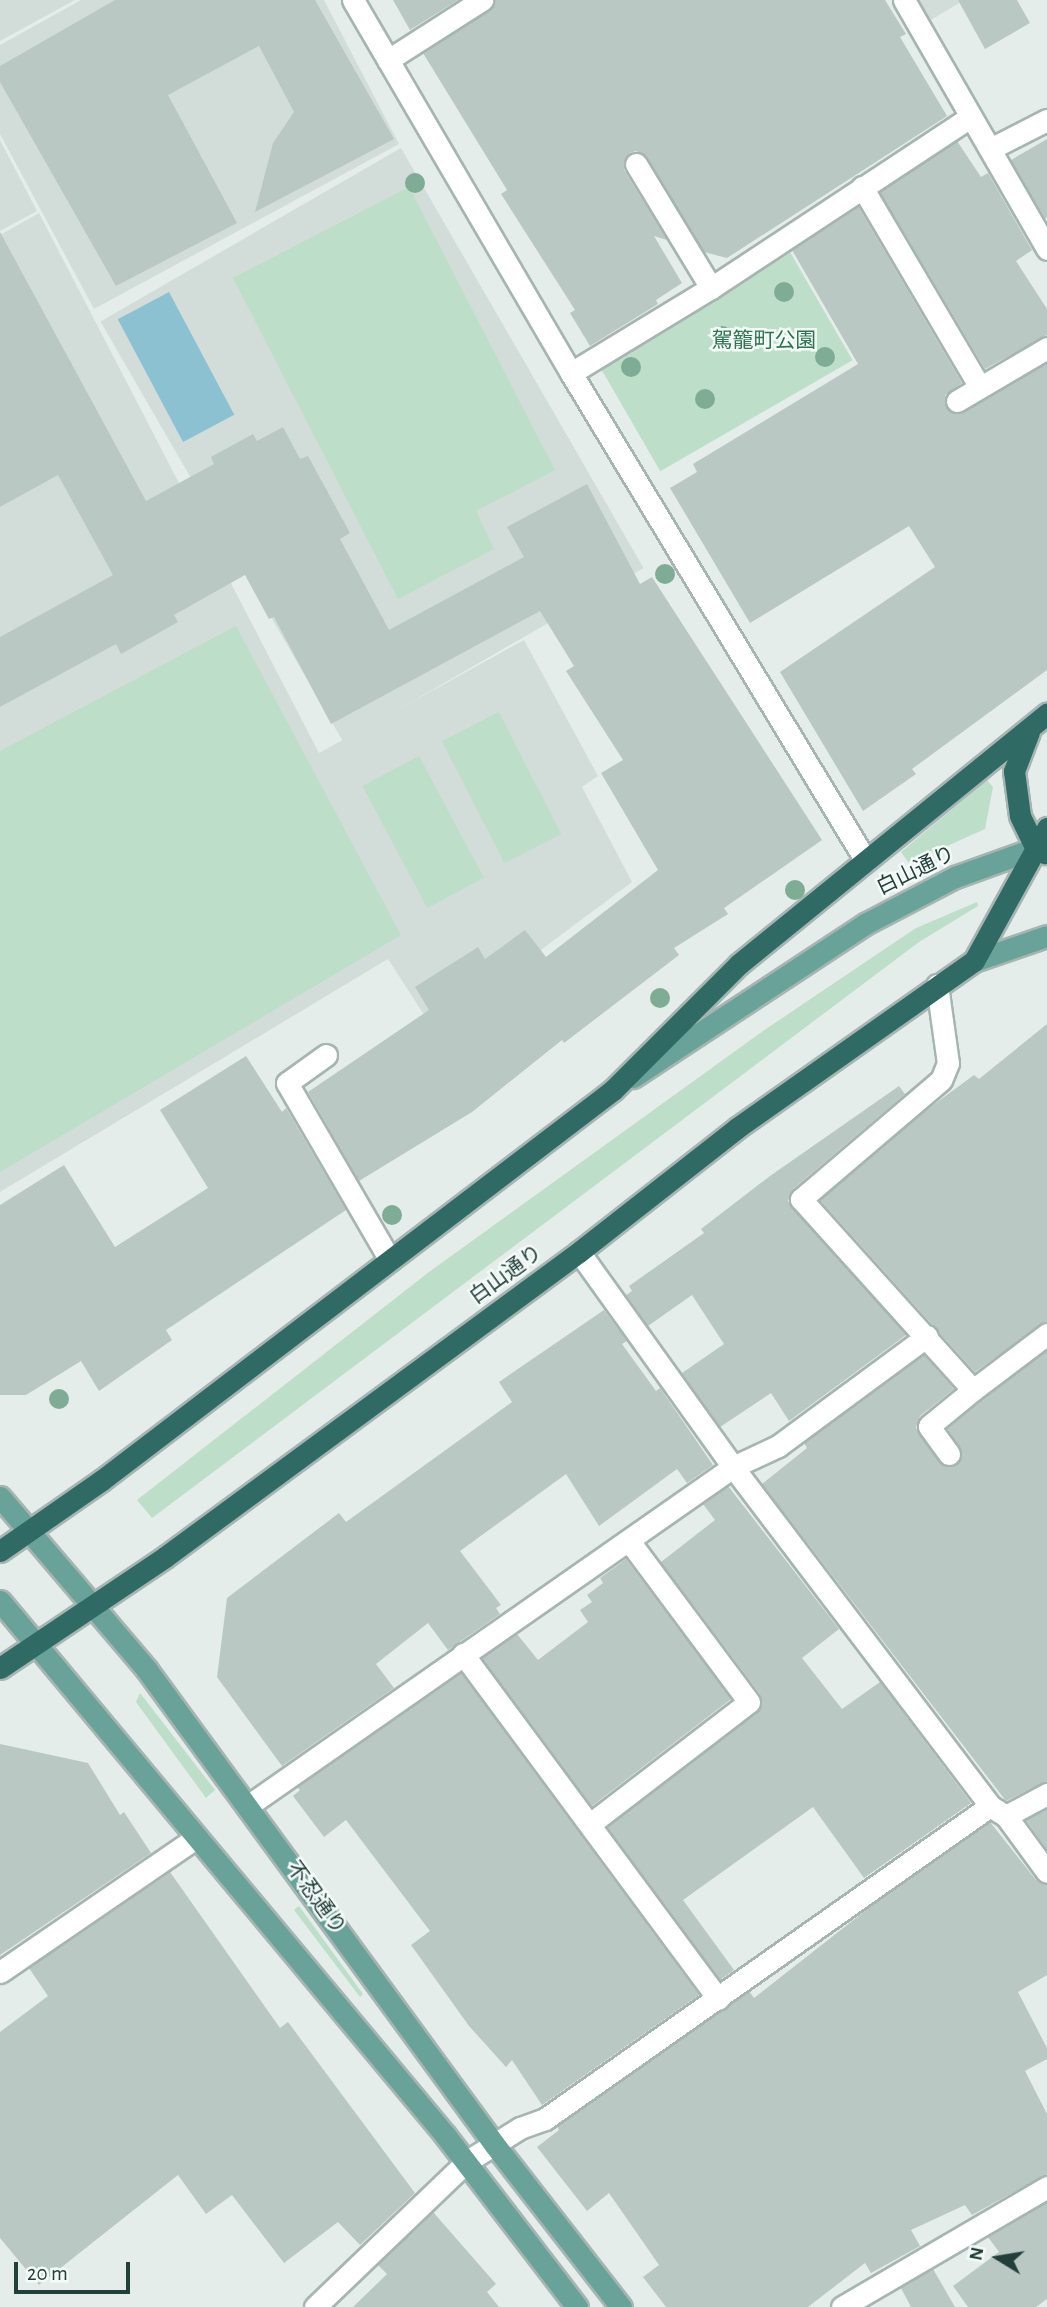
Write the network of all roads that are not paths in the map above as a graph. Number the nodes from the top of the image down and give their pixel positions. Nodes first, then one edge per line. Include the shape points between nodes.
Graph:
1 (353, 0) edge
2 (482, 0) edge
3 (904, 0) edge
4 (388, 60) junction
5 (970, 117) junction
6 (1047, 120) edge
7 (990, 149) junction
8 (636, 164) dead end
9 (862, 187) junction
10 (1047, 249) edge
11 (711, 288) junction
12 (1047, 348) edge
13 (570, 373) junction
14 (980, 387) junction
15 (957, 401) dead end
16 (1047, 714) edge
17 (1030, 730) junction
18 (1047, 828) edge
19 (1043, 849) edge
20 (866, 861) junction
21 (1047, 936) edge
22 (974, 961) junction
23 (937, 985) junction
24 (326, 1055) dead end
25 (613, 1090) junction
26 (579, 1252) junction
27 (390, 1260) junction
28 (1047, 1334) edge
29 (927, 1336) junction
30 (973, 1390) junction
31 (949, 1454) dead end
32 (733, 1467) junction
33 (0, 1497) edge
34 (29, 1532) junction
35 (629, 1541) junction
36 (0, 1550) edge
37 (0, 1601) edge
38 (93, 1607) junction
39 (38, 1645) junction
40 (463, 1654) junction
41 (0, 1668) edge
42 (1047, 1794) edge
43 (249, 1805) junction
44 (998, 1811) junction
45 (590, 1824) junction
46 (196, 1838) junction
47 (1047, 1872) edge
48 (0, 1972) edge
49 (718, 1999) junction
50 (494, 2144) junction
51 (466, 2162) junction
52 (1047, 2187) edge
53 (315, 2307) edge
54 (577, 2307) edge
55 (621, 2307) edge
56 (842, 2307) edge

1 - 4 street
2 - 4 street
3 - 5 street
4 - 13 street
5 - 7 street
5 - 9 street
6 - 7 street
7 - 10 street
8 - 11 street
9 - 11 street
9 - 14 street
11 - 13 street
12 - 14 street
13 - 20 street
14 - 15 street
16 - 17 highway
17 - 19 highway via 1014,771 1020,816
17 - 20 highway
18 - 19 highway
19 - 22 highway
19 - 25 main road, 白山通り via 955,877 865,924
20 - 25 highway via 739,964
21 - 22 main road, 白山通り
22 - 23 highway, 白山通り
23 - 26 highway, 白山通り via 737,1128
23 - 29 street via 948,1063 941,1080 801,1199
24 - 27 street via 287,1083
25 - 27 highway, 白山通り
26 - 32 street
26 - 38 highway, 白山通り
27 - 34 highway, 白山通り
28 - 30 street
29 - 30 street
29 - 32 street via 778,1446
30 - 31 street via 929,1426
32 - 35 street
32 - 44 street
33 - 34 main road, 不忍通り
34 - 36 highway, 白山通り
34 - 38 main road, 不忍通り
35 - 40 street
35 - 45 street via 749,1702
37 - 39 main road
38 - 39 highway, 白山通り
38 - 43 main road, 不忍通り
39 - 41 highway, 白山通り
39 - 46 main road
40 - 43 street
40 - 45 street
42 - 44 street
43 - 50 main road, 不忍通り
44 - 47 street
44 - 49 street
45 - 49 street
46 - 48 street
46 - 51 main road
49 - 50 street via 545,2119
50 - 51 street
50 - 55 main road, 不忍通り
51 - 53 street
51 - 54 main road
52 - 56 street

